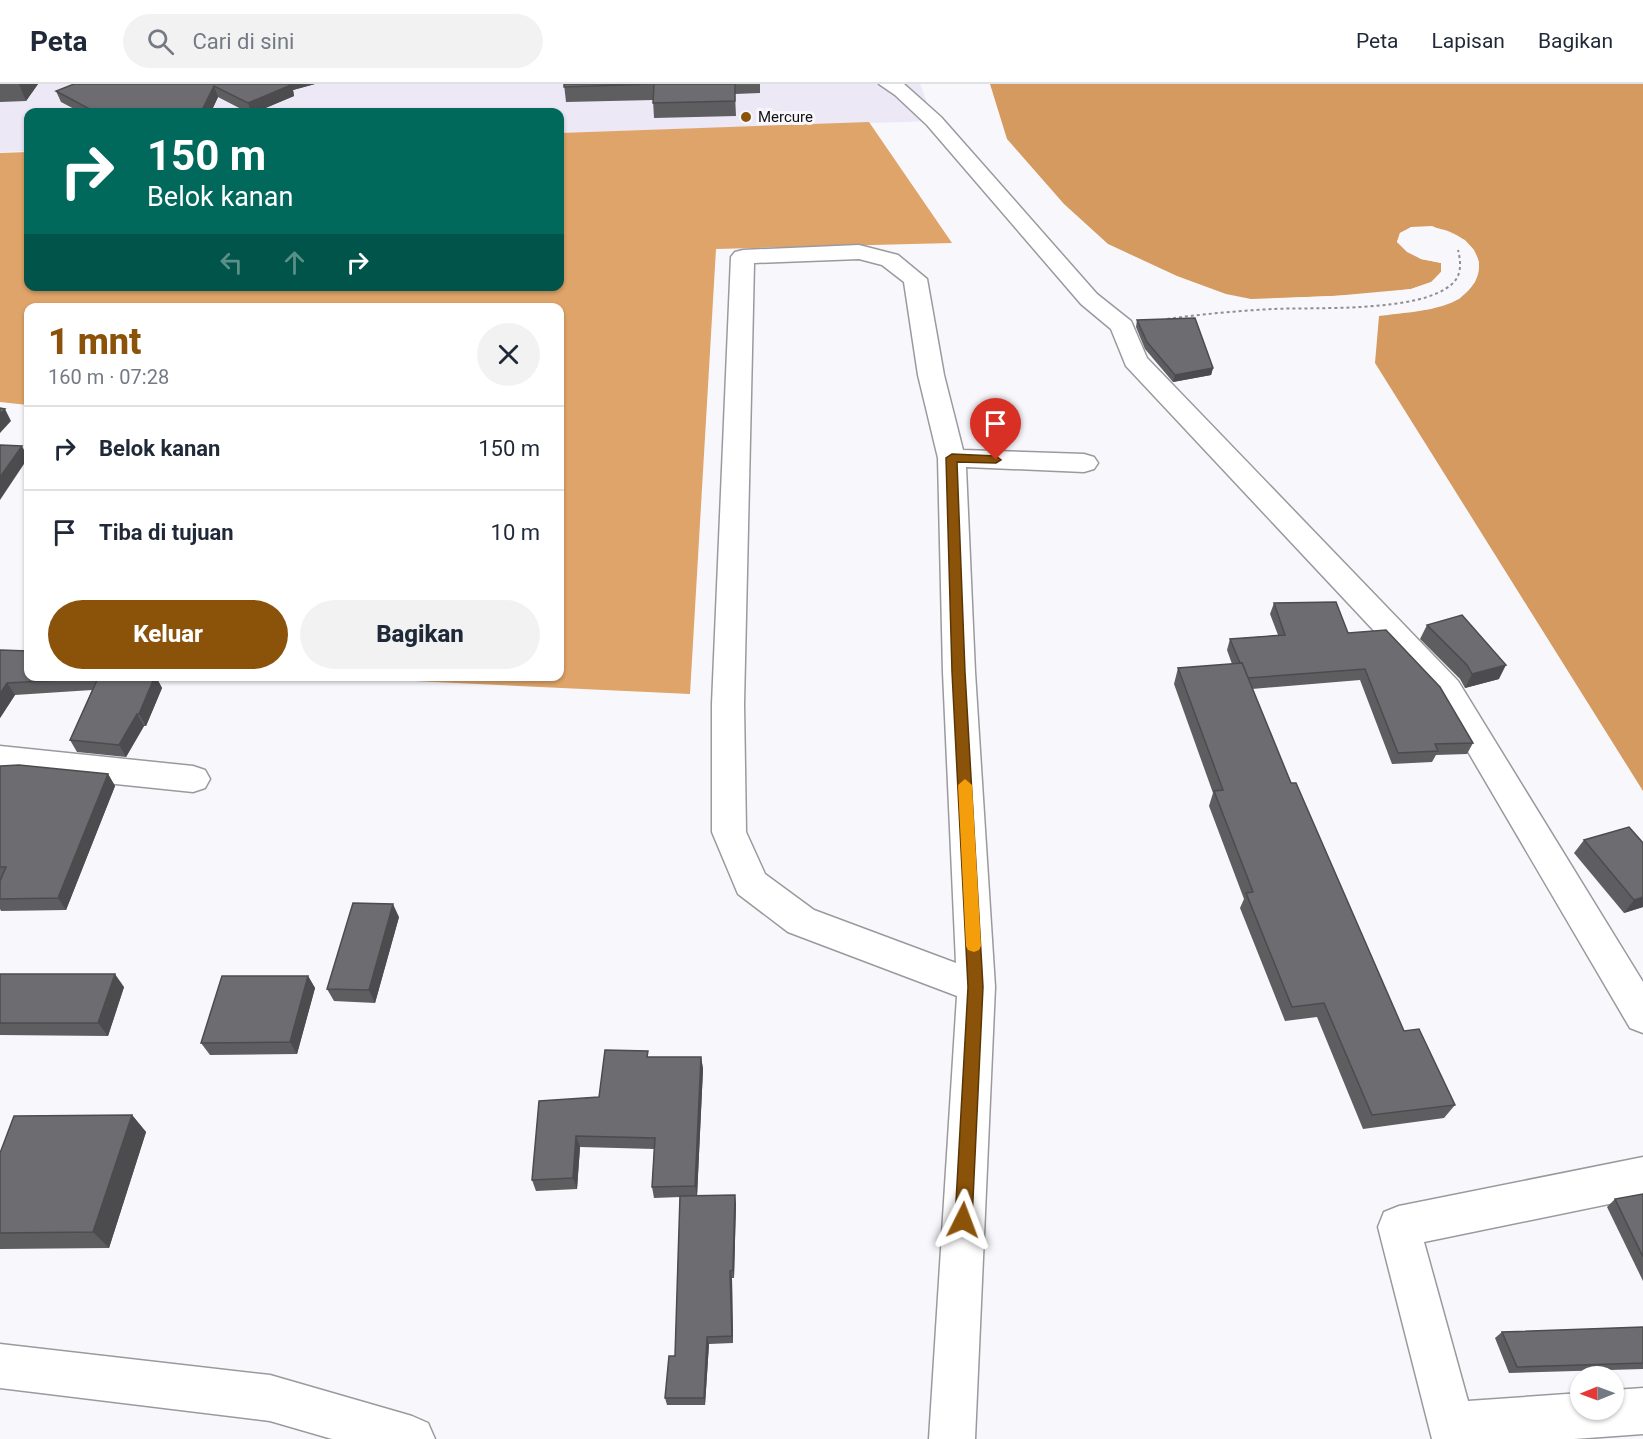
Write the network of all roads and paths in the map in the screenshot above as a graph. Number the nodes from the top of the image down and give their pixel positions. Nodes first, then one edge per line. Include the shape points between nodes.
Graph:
1 (889, 84) edge
2 (1458, 250) dead end
3 (1122, 326) junction
4 (952, 458) junction
5 (1084, 463) dead end
6 (0, 759) edge
7 (193, 779) dead end
8 (976, 987) junction
9 (1643, 1016) edge
10 (1643, 1178) edge
11 (0, 1366) edge
12 (1643, 1411) edge
13 (1456, 1434) edge
14 (412, 1439) edge
15 (952, 1439) edge

1 - 3 street via 934,121 1089,299
2 - 3 path via 1462,262 1459,278 1425,297 1361,306 1217,312
3 - 9 street via 1135,361 1447,689
4 - 5 street
4 - 8 street
4 - 8 street via 931,375 915,279 890,260 858,252 743,257 728,704 729,832 750,884 801,921
6 - 7 street
8 - 15 street
10 - 13 street via 1399,1227
11 - 14 street via 270,1398
12 - 13 street

